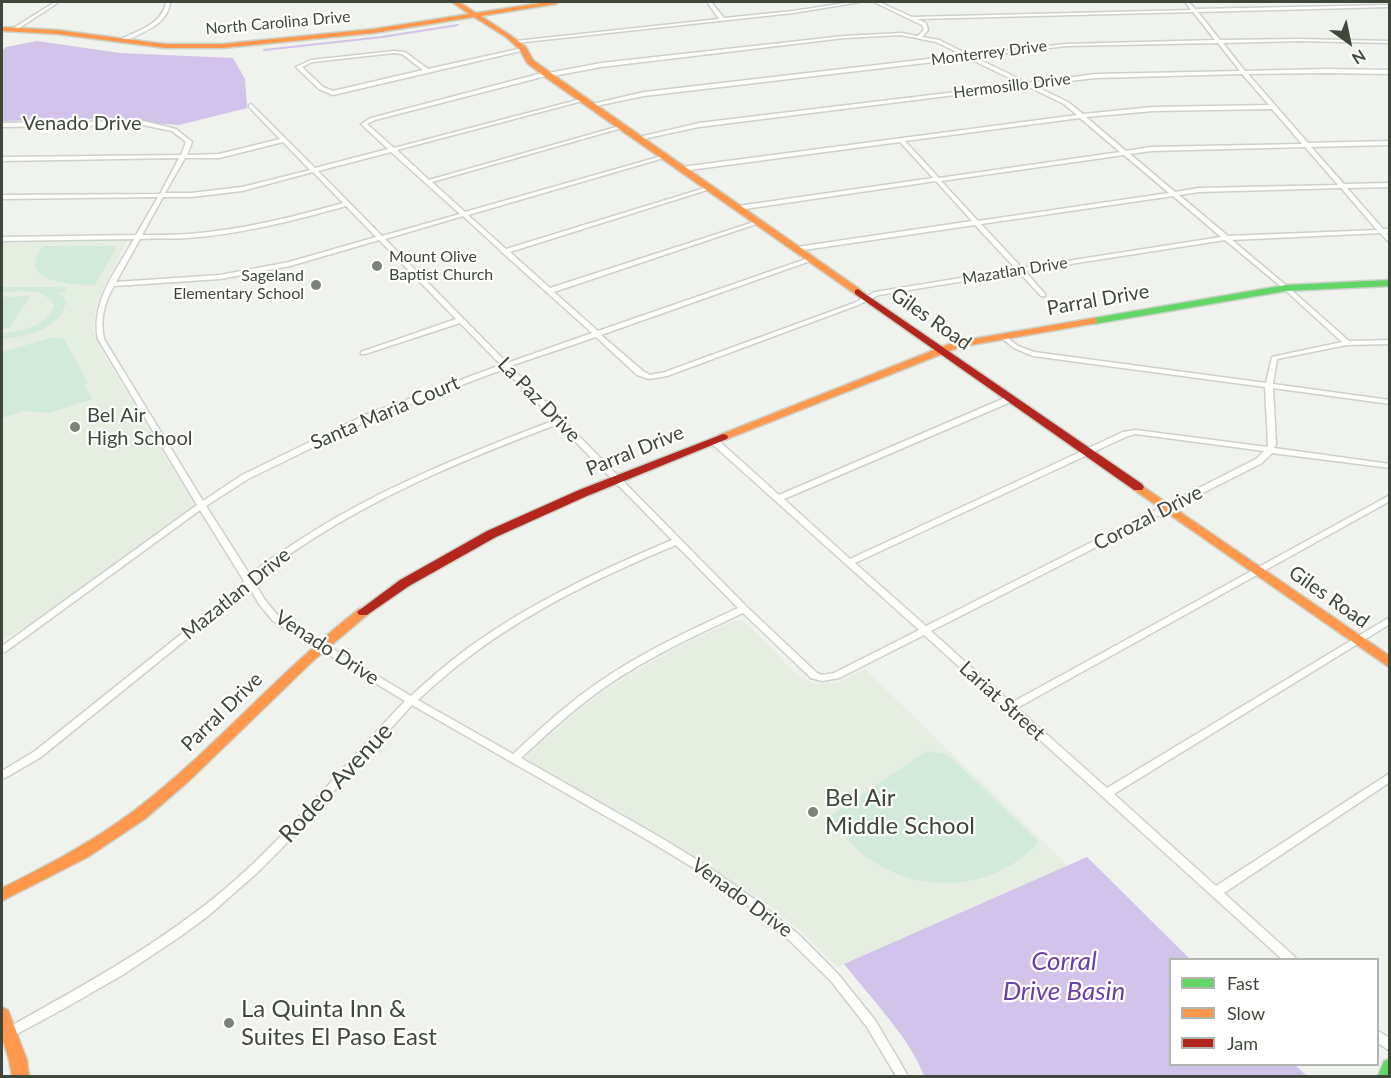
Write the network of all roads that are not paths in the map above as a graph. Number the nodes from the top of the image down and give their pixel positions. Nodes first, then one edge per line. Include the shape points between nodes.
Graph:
1 (57, 2) edge
2 (168, 2) edge
3 (455, 2) edge
4 (556, 2) edge
5 (708, 2) edge
6 (858, 2) edge
7 (876, 2) edge
8 (1186, 2) edge
9 (1389, 6) edge
10 (1193, 10) junction
11 (476, 15) junction
12 (911, 18) junction
13 (723, 20) junction
14 (8, 29) edge
15 (920, 36) junction
16 (121, 41) junction
17 (1217, 41) junction
18 (1389, 42) edge
19 (519, 46) junction
20 (969, 55) junction
21 (428, 71) junction
22 (1389, 72) edge
23 (1244, 73) junction
24 (547, 75) junction
25 (1028, 84) junction
26 (587, 102) junction
27 (251, 106) dead end
28 (1274, 107) junction
29 (1081, 116) junction
30 (2, 125) edge
31 (622, 127) junction
32 (638, 138) junction
33 (284, 140) junction
34 (901, 140) junction
35 (1389, 142) edge
36 (1306, 145) junction
37 (392, 150) junction
38 (1123, 153) junction
39 (183, 157) junction
40 (664, 157) junction
41 (2, 159) edge
42 (682, 169) junction
43 (314, 171) junction
44 (937, 179) junction
45 (427, 182) junction
46 (1389, 185) edge
47 (1342, 186) junction
48 (710, 188) junction
49 (1172, 193) junction
50 (161, 195) junction
51 (2, 197) edge
52 (346, 204) junction
53 (738, 208) junction
54 (464, 215) junction
55 (759, 222) junction
56 (976, 222) junction
57 (1380, 231) junction
58 (1389, 231) edge
59 (138, 237) junction
60 (1224, 238) junction
61 (2, 239) edge
62 (382, 239) junction
63 (1389, 241) edge
64 (797, 249) junction
65 (504, 252) junction
66 (811, 260) junction
67 (1020, 270) junction
68 (112, 284) junction
69 (1389, 284) edge
70 (1286, 288) junction
71 (549, 291) junction
72 (1043, 295) dead end
73 (867, 298) junction
74 (461, 320) junction
75 (596, 334) junction
76 (1002, 336) junction
77 (1389, 342) edge
78 (1347, 343) junction
79 (941, 350) junction
80 (363, 353) dead end
81 (506, 366) junction
82 (1269, 387) junction
83 (1010, 399) junction
84 (1389, 402) edge
85 (560, 421) junction
86 (714, 441) junction
87 (1270, 450) junction
88 (1087, 452) junction
89 (1389, 466) edge
90 (616, 478) junction
91 (1389, 497) edge
92 (778, 499) junction
93 (202, 506) junction
94 (1169, 508) junction
95 (677, 541) junction
96 (849, 563) junction
97 (1257, 571) junction
98 (249, 580) junction
99 (744, 609) junction
100 (1389, 620) edge
101 (925, 632) junction
102 (1357, 640) junction
103 (319, 647) junction
104 (2, 650) edge
105 (1389, 663) edge
106 (836, 676) joint
107 (412, 701) junction
108 (1010, 708) junction
109 (514, 759) junction
110 (2, 775) edge
111 (1389, 777) edge
112 (1106, 794) junction
113 (1215, 893) junction
114 (2, 895) edge
115 (1289, 958) edge
116 (2, 1015) edge
117 (5, 1035) edge
118 (1389, 1067) edge
119 (21, 1077) edge
120 (902, 1077) edge
121 (1386, 1077) edge

1 - 14 street
2 - 16 street via 167,12 159,20
3 - 11 street, Giles Road
4 - 11 street, North Carolina Drive
5 - 13 street
6 - 13 street
7 - 12 street
8 - 10 street
9 - 10 street
10 - 12 street
10 - 17 street
11 - 16 street, North Carolina Drive via 241,45 175,47
11 - 19 street, Giles Road
12 - 15 street via 926,26
13 - 19 street
14 - 16 street, North Carolina Drive
15 - 20 street
15 - 24 street via 844,37 601,65
17 - 18 street, Monterrey Drive
17 - 20 street, Monterrey Drive via 1080,44
17 - 23 street
19 - 21 street
19 - 24 street, Giles Road
20 - 25 street
20 - 26 street, Monterrey Drive
21 - 21 street via 333,93 321,88 299,67 311,61 394,52 403,53
22 - 23 street, Hermosillo Drive
23 - 25 street, Hermosillo Drive via 1096,76
23 - 28 street
24 - 26 street, Giles Road
24 - 37 street via 365,122
25 - 29 street via 1062,101
25 - 32 street, Hermosillo Drive via 699,125
26 - 31 street, Giles Road
26 - 37 street, Monterrey Drive
27 - 33 street, La Paz Drive
28 - 29 street via 1139,110
28 - 36 street
29 - 34 street
29 - 38 street
30 - 39 street, Venado Drive via 158,125 187,140
31 - 32 street, Giles Road
31 - 45 street
32 - 40 street, Giles Road
33 - 39 street via 227,154
33 - 43 street, La Paz Drive
34 - 42 street
34 - 44 street
35 - 36 street
36 - 38 street via 1182,147
36 - 47 street
37 - 43 street, Monterrey Drive
37 - 45 street
38 - 44 street
38 - 49 street
39 - 41 street
39 - 50 street, Venado Drive
40 - 42 street, Giles Road
40 - 54 street
42 - 48 street, Giles Road
43 - 50 street, Monterrey Drive via 224,192
43 - 52 street, La Paz Drive
44 - 53 street
44 - 56 street
45 - 54 street
46 - 47 street
47 - 49 street
47 - 57 street
48 - 53 street, Giles Road
48 - 65 street
49 - 56 street
49 - 60 street
50 - 51 street, Monterrey Drive
50 - 59 street, Venado Drive
52 - 59 street via 235,230
52 - 62 street, La Paz Drive
53 - 55 street, Giles Road
54 - 62 street
54 - 65 street
55 - 64 street, Giles Road
55 - 71 street
56 - 64 street
56 - 67 street
57 - 58 street, Mazatlan Drive
57 - 60 street, Mazatlan Drive
57 - 63 street
59 - 61 street
59 - 68 street, Venado Drive
60 - 67 street, Mazatlan Drive
60 - 70 street
62 - 68 street via 253,272
62 - 74 street, La Paz Drive
64 - 66 street, Giles Road
65 - 71 street
66 - 73 street, Giles Road
66 - 75 street, Santa Maria Court
67 - 72 street
67 - 73 street, Mazatlan Drive
68 - 93 street, Venado Drive via 100,310 101,339
69 - 70 street, Parral Drive
70 - 76 street, Parral Drive
70 - 78 street
71 - 75 street
73 - 75 street, Mazatlan Drive via 655,377 640,373
73 - 79 street, Giles Road
74 - 80 street
74 - 81 street, La Paz Drive
75 - 81 street, Santa Maria Court
76 - 79 street, Parral Drive
76 - 82 street via 1033,354
77 - 78 street
78 - 82 street via 1274,358
79 - 83 street, Giles Road
79 - 86 street, Parral Drive
81 - 85 street, La Paz Drive
81 - 93 street, Santa Maria Court via 405,402 321,438 245,477
82 - 84 street
82 - 87 street
83 - 88 street, Giles Road
83 - 92 street
85 - 90 street, La Paz Drive
85 - 98 street, Mazatlan Drive via 475,453 389,492 298,545
86 - 90 street, Parral Drive
86 - 92 street, Lariat Street
87 - 88 street via 1145,431 1126,434
87 - 89 street
87 - 94 street, Corozal Drive via 1259,461
88 - 94 street, Giles Road
88 - 96 street
90 - 95 street, La Paz Drive
90 - 103 street, Parral Drive via 489,534 443,560 402,584
91 - 97 street
92 - 96 street, Lariat Street
93 - 98 street, Venado Drive
93 - 104 street, Santa Maria Court
94 - 97 street, Giles Road
94 - 101 street, Corozal Drive
95 - 99 street, La Paz Drive
95 - 107 street, Rodeo Avenue via 548,601 456,662
96 - 101 street, Lariat Street
97 - 102 street, Giles Road
97 - 108 street
98 - 103 street, Venado Drive via 276,620
98 - 110 street, Mazatlan Drive via 243,589 45,748
99 - 106 street, La Paz Drive via 814,676
99 - 109 street via 611,678
100 - 102 street
101 - 106 street, Corozal Drive
101 - 108 street, Lariat Street
102 - 105 street, Giles Road
102 - 112 street
103 - 107 street, Venado Drive
103 - 114 street, Parral Drive via 132,821 62,866
107 - 109 street, Venado Drive
107 - 117 street, Rodeo Avenue via 267,858 222,898 122,969
108 - 112 street, Lariat Street
109 - 120 street, Venado Drive via 669,847 781,924 855,1000
111 - 113 street
112 - 113 street, Lariat Street
113 - 115 street, Lariat Street
116 - 117 street
117 - 119 street
118 - 121 street

